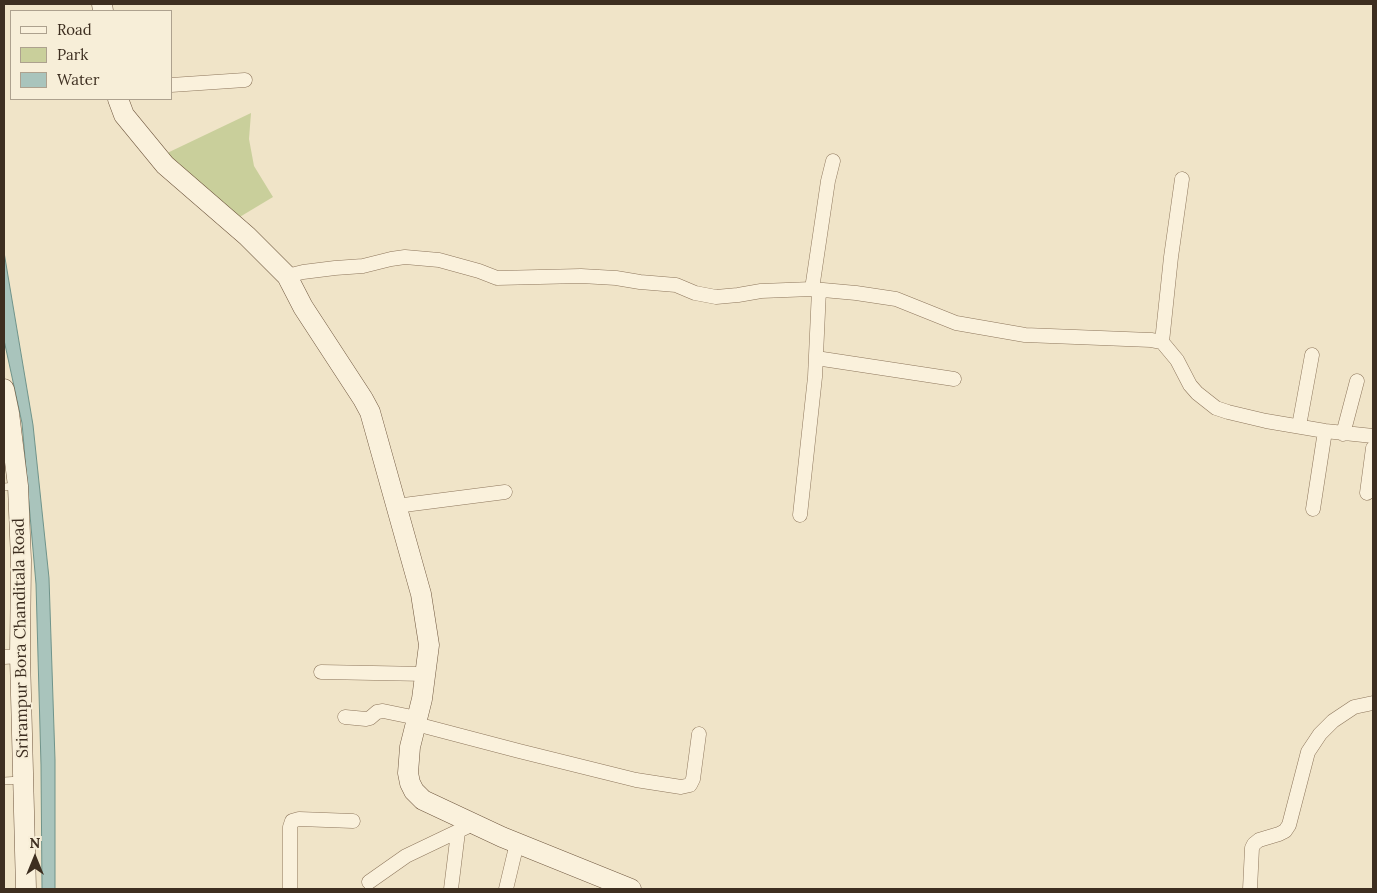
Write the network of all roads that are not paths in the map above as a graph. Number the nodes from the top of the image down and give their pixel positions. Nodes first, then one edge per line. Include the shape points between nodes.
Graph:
1 (245, 80) dead end
2 (172, 85) edge
3 (118, 100) edge
4 (833, 160) dead end
5 (1182, 179) dead end
6 (286, 276) junction
7 (815, 289) junction
8 (1162, 342) junction
9 (1312, 355) dead end
10 (816, 358) junction
11 (954, 379) dead end
12 (1357, 381) dead end
13 (4, 389) edge
14 (1299, 426) junction
15 (1325, 431) junction
16 (1343, 434) junction
17 (1373, 436) edge
18 (1373, 448) edge
19 (11, 486) edge
20 (506, 492) dead end
21 (1367, 493) dead end
22 (396, 506) junction
23 (1313, 509) dead end
24 (800, 515) dead end
25 (12, 657) edge
26 (321, 672) dead end
27 (426, 674) junction
28 (1373, 702) edge
29 (345, 717) dead end
30 (417, 721) junction
31 (699, 734) dead end
32 (13, 781) edge
33 (353, 820) dead end
34 (465, 828) junction
35 (517, 844) junction
36 (369, 882) dead end
37 (26, 889) edge
38 (290, 889) edge
39 (452, 889) edge
40 (506, 889) edge
41 (631, 889) edge
42 (1250, 889) edge

1 - 2 street
3 - 6 street via 124,115 165,165 247,236
4 - 7 street
5 - 8 street
6 - 7 street via 405,257 440,260 497,278 616,278 676,285 716,297
6 - 22 street via 370,412
7 - 8 street via 896,299 956,323 1025,335
7 - 10 street
8 - 14 street via 1177,360 1190,385 1216,408
9 - 14 street
10 - 11 street
10 - 24 street
12 - 16 street
13 - 19 street, Srirampur Bora Chanditala Road via 9,413
14 - 15 street
15 - 16 street
15 - 23 street
16 - 17 street
18 - 21 street
19 - 25 street, Srirampur Bora Chanditala Road via 21,560
20 - 22 street
22 - 27 street via 427,624 430,645
25 - 32 street, Srirampur Bora Chanditala Road
26 - 27 street
27 - 30 street
28 - 42 street via 1354,707 1333,721 1308,752 1289,825 1285,831 1260,840 1252,848
29 - 30 street via 366,719 384,711
30 - 31 street via 603,772 681,787 691,783
30 - 34 street via 410,747 410,784 424,800
32 - 37 street, Srirampur Bora Chanditala Road
33 - 38 street via 292,821
34 - 35 street
34 - 36 street via 406,856
34 - 39 street
35 - 40 street
35 - 41 street

